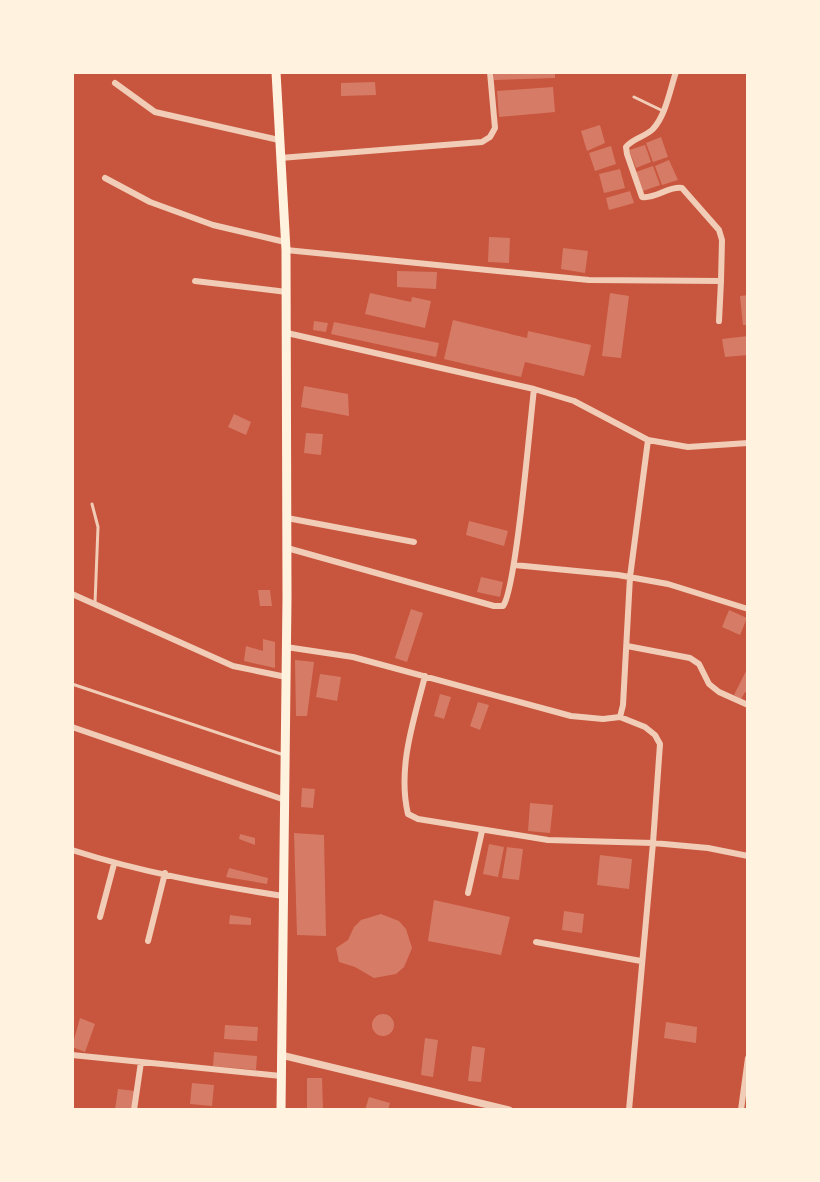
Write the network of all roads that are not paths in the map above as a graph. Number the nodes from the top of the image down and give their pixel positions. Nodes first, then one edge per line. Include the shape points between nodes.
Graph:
1 (276, 72) edge
2 (490, 72) edge
3 (676, 72) edge
4 (115, 83) dead end
5 (634, 97) dead end
6 (663, 111) junction
7 (279, 140) junction
8 (280, 158) junction
9 (105, 178) dead end
10 (286, 246) junction
11 (195, 281) dead end
12 (721, 281) junction
13 (287, 292) junction
14 (719, 321) dead end
15 (287, 333) junction
16 (534, 389) junction
17 (648, 440) junction
18 (748, 443) edge
19 (92, 504) dead end
20 (287, 518) junction
21 (414, 542) dead end
22 (287, 548) junction
23 (514, 565) junction
24 (630, 577) junction
25 (72, 594) edge
26 (94, 604) junction
27 (748, 609) edge
28 (627, 646) junction
29 (286, 647) junction
30 (425, 676) junction
31 (286, 677) junction
32 (72, 684) edge
33 (748, 705) edge
34 (620, 717) junction
35 (72, 727) edge
36 (285, 755) junction
37 (285, 800) junction
38 (482, 831) junction
39 (653, 843) junction
40 (72, 850) edge
41 (748, 856) edge
42 (114, 864) junction
43 (165, 873) junction
44 (468, 893) dead end
45 (283, 896) junction
46 (100, 917) dead end
47 (148, 941) dead end
48 (536, 942) dead end
49 (641, 961) junction
50 (72, 1055) edge
51 (281, 1055) junction
52 (748, 1058) edge
53 (141, 1062) junction
54 (281, 1076) junction
55 (134, 1110) edge
56 (281, 1110) edge
57 (509, 1110) edge
58 (629, 1110) edge
59 (741, 1110) edge

1 - 7 main road
2 - 8 street via 495,128 482,142
3 - 6 street
4 - 7 street via 155,112
5 - 6 lane
6 - 12 street via 651,131 626,147 639,195 647,198 676,187 689,193 719,230
7 - 8 main road
8 - 10 main road
9 - 10 street via 150,202
10 - 12 street via 589,280
10 - 13 main road
11 - 13 street
12 - 14 street
13 - 15 main road
15 - 16 street
15 - 20 main road
16 - 17 street via 574,401
16 - 23 street
17 - 18 street via 688,447
17 - 24 street
19 - 26 lane via 98,527
20 - 21 street
20 - 22 main road
22 - 23 street via 494,606 508,600
22 - 29 main road
23 - 24 street
24 - 27 street
24 - 28 street
25 - 26 street
26 - 31 street via 233,666
28 - 33 street via 690,658 709,684
28 - 34 street
29 - 30 street
29 - 31 main road
30 - 34 street via 571,716
30 - 38 street via 407,746 408,814
31 - 36 main road
32 - 36 lane
34 - 39 street via 645,727 660,744
35 - 37 street
36 - 37 main road
37 - 45 main road
38 - 39 street via 548,840
38 - 44 street
39 - 41 street
39 - 49 street
40 - 42 street
42 - 43 street
42 - 46 street
43 - 45 street
43 - 47 street
45 - 51 main road
48 - 49 street
49 - 58 street
50 - 53 street
51 - 54 main road
51 - 57 street
52 - 59 street
53 - 54 street
53 - 55 street
54 - 56 main road

